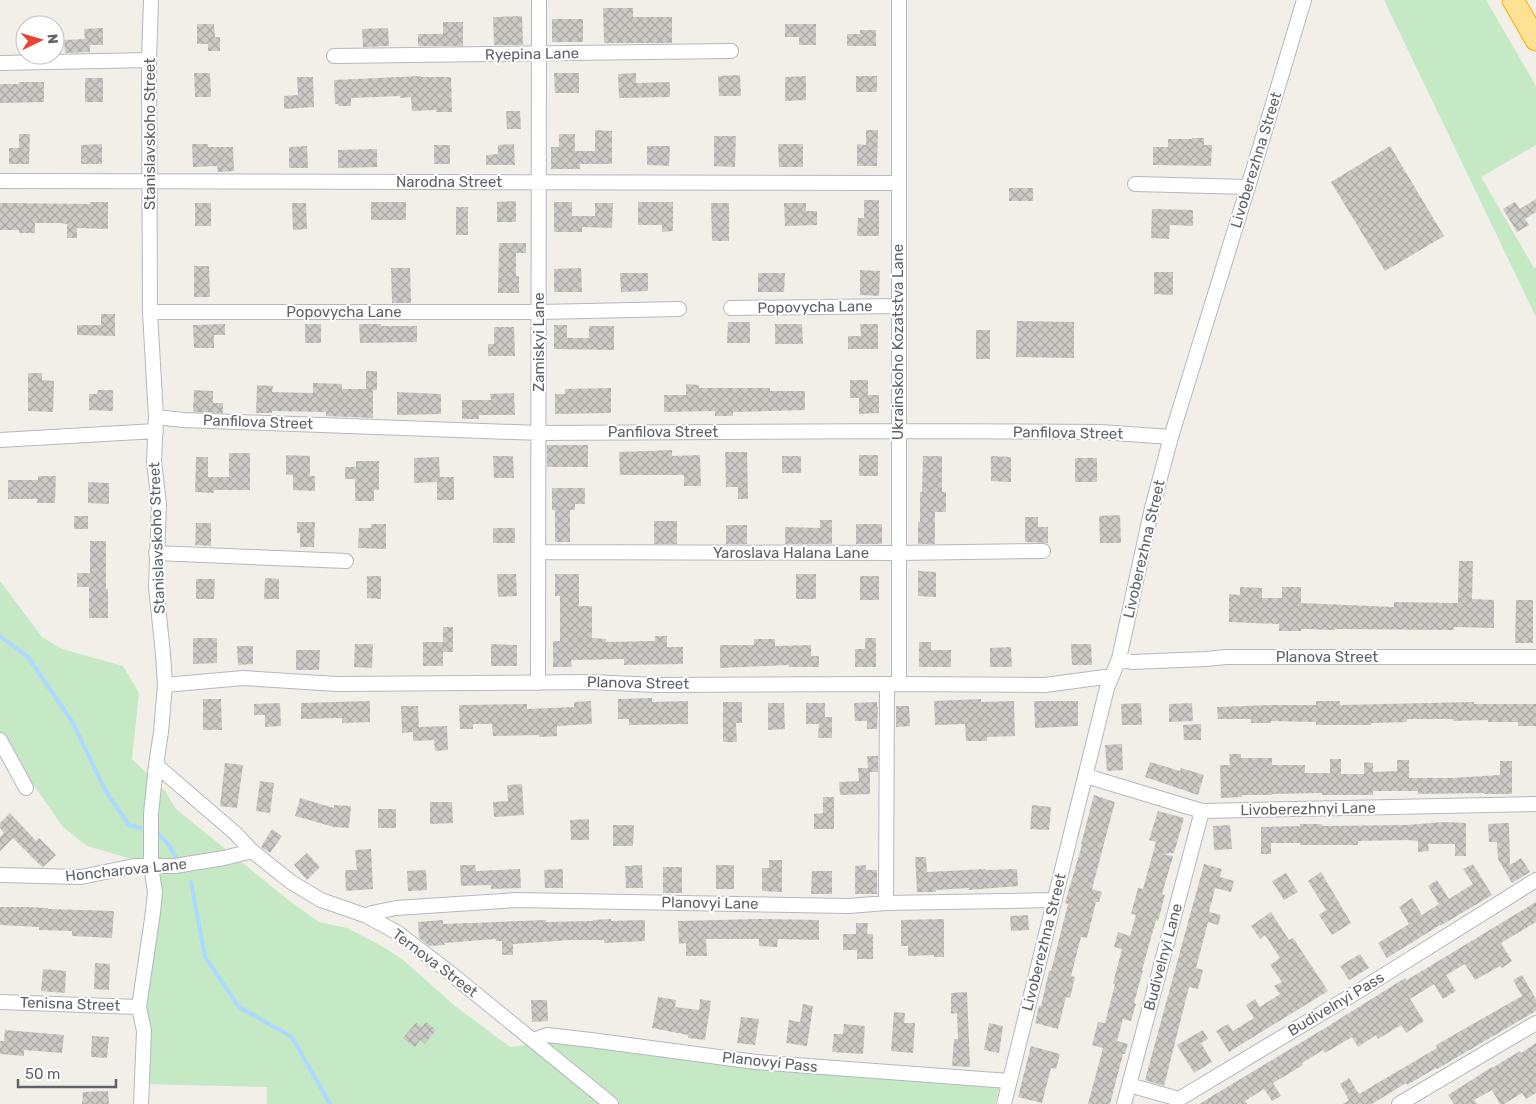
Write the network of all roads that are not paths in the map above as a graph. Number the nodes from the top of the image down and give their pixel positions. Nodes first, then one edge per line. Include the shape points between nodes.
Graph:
1 (150, 0) edge
2 (539, 0) edge
3 (899, 0) edge
4 (1304, 0) edge
5 (1513, 0) edge
6 (1536, 40) edge
7 (731, 51) dead end
8 (539, 54) junction
9 (334, 56) dead end
10 (149, 60) junction
11 (0, 63) edge
12 (0, 182) edge
13 (150, 182) junction
14 (539, 182) junction
15 (899, 183) junction
16 (1136, 184) dead end
17 (1248, 187) junction
18 (899, 306) junction
19 (679, 308) dead end
20 (731, 308) dead end
21 (150, 312) junction
22 (539, 312) junction
23 (156, 416) junction
24 (898, 431) junction
25 (156, 432) junction
26 (539, 433) junction
27 (1171, 437) junction
28 (0, 440) edge
29 (1043, 551) dead end
30 (539, 552) junction
31 (156, 553) junction
32 (898, 553) junction
33 (346, 561) dead end
34 (1536, 657) edge
35 (1119, 659) junction
36 (1112, 676) junction
37 (538, 683) junction
38 (893, 684) junction
39 (165, 685) junction
40 (0, 740) edge
41 (156, 765) junction
42 (1086, 776) junction
43 (26, 788) dead end
44 (1536, 804) edge
45 (1202, 811) junction
46 (252, 851) junction
47 (151, 866) junction
48 (0, 875) edge
49 (1536, 880) edge
50 (1055, 900) junction
51 (886, 903) junction
52 (367, 916) junction
53 (0, 1002) edge
54 (139, 1006) junction
55 (1536, 1023) edge
56 (533, 1040) junction
57 (1009, 1081) junction
58 (1129, 1085) junction
59 (141, 1104) edge
60 (611, 1104) edge
61 (1004, 1104) edge
62 (1124, 1104) edge
63 (1399, 1104) edge

1 - 10 street, Stanislavskoho Street
2 - 8 street, Zamiskyi Lane
3 - 15 street, Ukrainskoho Kozatstva Lane
4 - 17 street, Livoberezhna Street
5 - 6 highway
7 - 8 street, Ryepina Lane
8 - 9 street, Ryepina Lane
8 - 14 street, Zamiskyi Lane
10 - 11 street
10 - 13 street, Stanislavskoho Street
12 - 13 street, Narodna Street
13 - 14 street, Narodna Street
13 - 21 street, Stanislavskoho Street
14 - 15 street, Narodna Street
14 - 22 street, Zamiskyi Lane
15 - 18 street, Ukrainskoho Kozatstva Lane
16 - 17 street
17 - 27 street, Livoberezhna Street
18 - 20 street, Popovycha Lane
18 - 24 street, Ukrainskoho Kozatstva Lane
19 - 22 street, Popovycha Lane
21 - 22 street, Popovycha Lane
21 - 23 street, Stanislavskoho Street
22 - 26 street, Zamiskyi Lane
23 - 25 street, Stanislavskoho Street
23 - 26 street, Panfilova Street via 183,420
24 - 26 street, Panfilova Street
24 - 27 street, Panfilova Street via 1100,432
24 - 32 street, Ukrainskoho Kozatstva Lane
25 - 28 street
25 - 31 street, Stanislavskoho Street via 154,461 159,504
26 - 30 street, Zamiskyi Lane
27 - 35 street, Livoberezhna Street
29 - 32 street, Yaroslava Halana Lane
30 - 32 street, Yaroslava Halana Lane
30 - 37 street, Zamiskyi Lane
31 - 33 street
31 - 39 street, Stanislavskoho Street
32 - 38 street, Ukrainskoho Kozatstva Lane
34 - 35 street, Planova Street via 1226,657 1132,662
35 - 36 street, Livoberezhna Street
36 - 38 street, Planova Street via 1045,685
36 - 42 street, Livoberezhna Street
37 - 38 street, Planova Street
37 - 39 street, Planova Street via 337,684 243,678
38 - 51 street, Ukrainskoho Kozatstva Lane
39 - 41 street, Stanislavskoho Street
40 - 43 street
41 - 46 street, Ternova Street
41 - 47 street, Stanislavskoho Street via 151,814
42 - 45 street, Livoberezhnyi Lane
42 - 50 street, Livoberezhna Street
44 - 45 street, Livoberezhnyi Lane
45 - 58 street, Budivelnyi Lane
46 - 47 street, Honcharova Lane via 175,866
46 - 52 street, Ternova Street via 305,891
47 - 48 street, Honcharova Lane via 134,866 81,877
47 - 54 street, Stanislavskoho Street via 153,912
49 - 58 street, Budivelnyi Pass via 1179,1099
50 - 51 street, Planovyi Lane
50 - 57 street, Livoberezhna Street
51 - 52 street, Planovyi Lane via 849,906 517,900 396,908
52 - 56 street, Ternova Street via 398,933
53 - 54 street, Tenisna Street
54 - 59 street, Stanislavskoho Street via 144,1031
55 - 63 street
56 - 57 street, Planovyi Pass via 547,1035 756,1062
56 - 60 street, Ternova Street
57 - 61 street, Livoberezhna Street
58 - 62 street, Budivelnyi Lane

